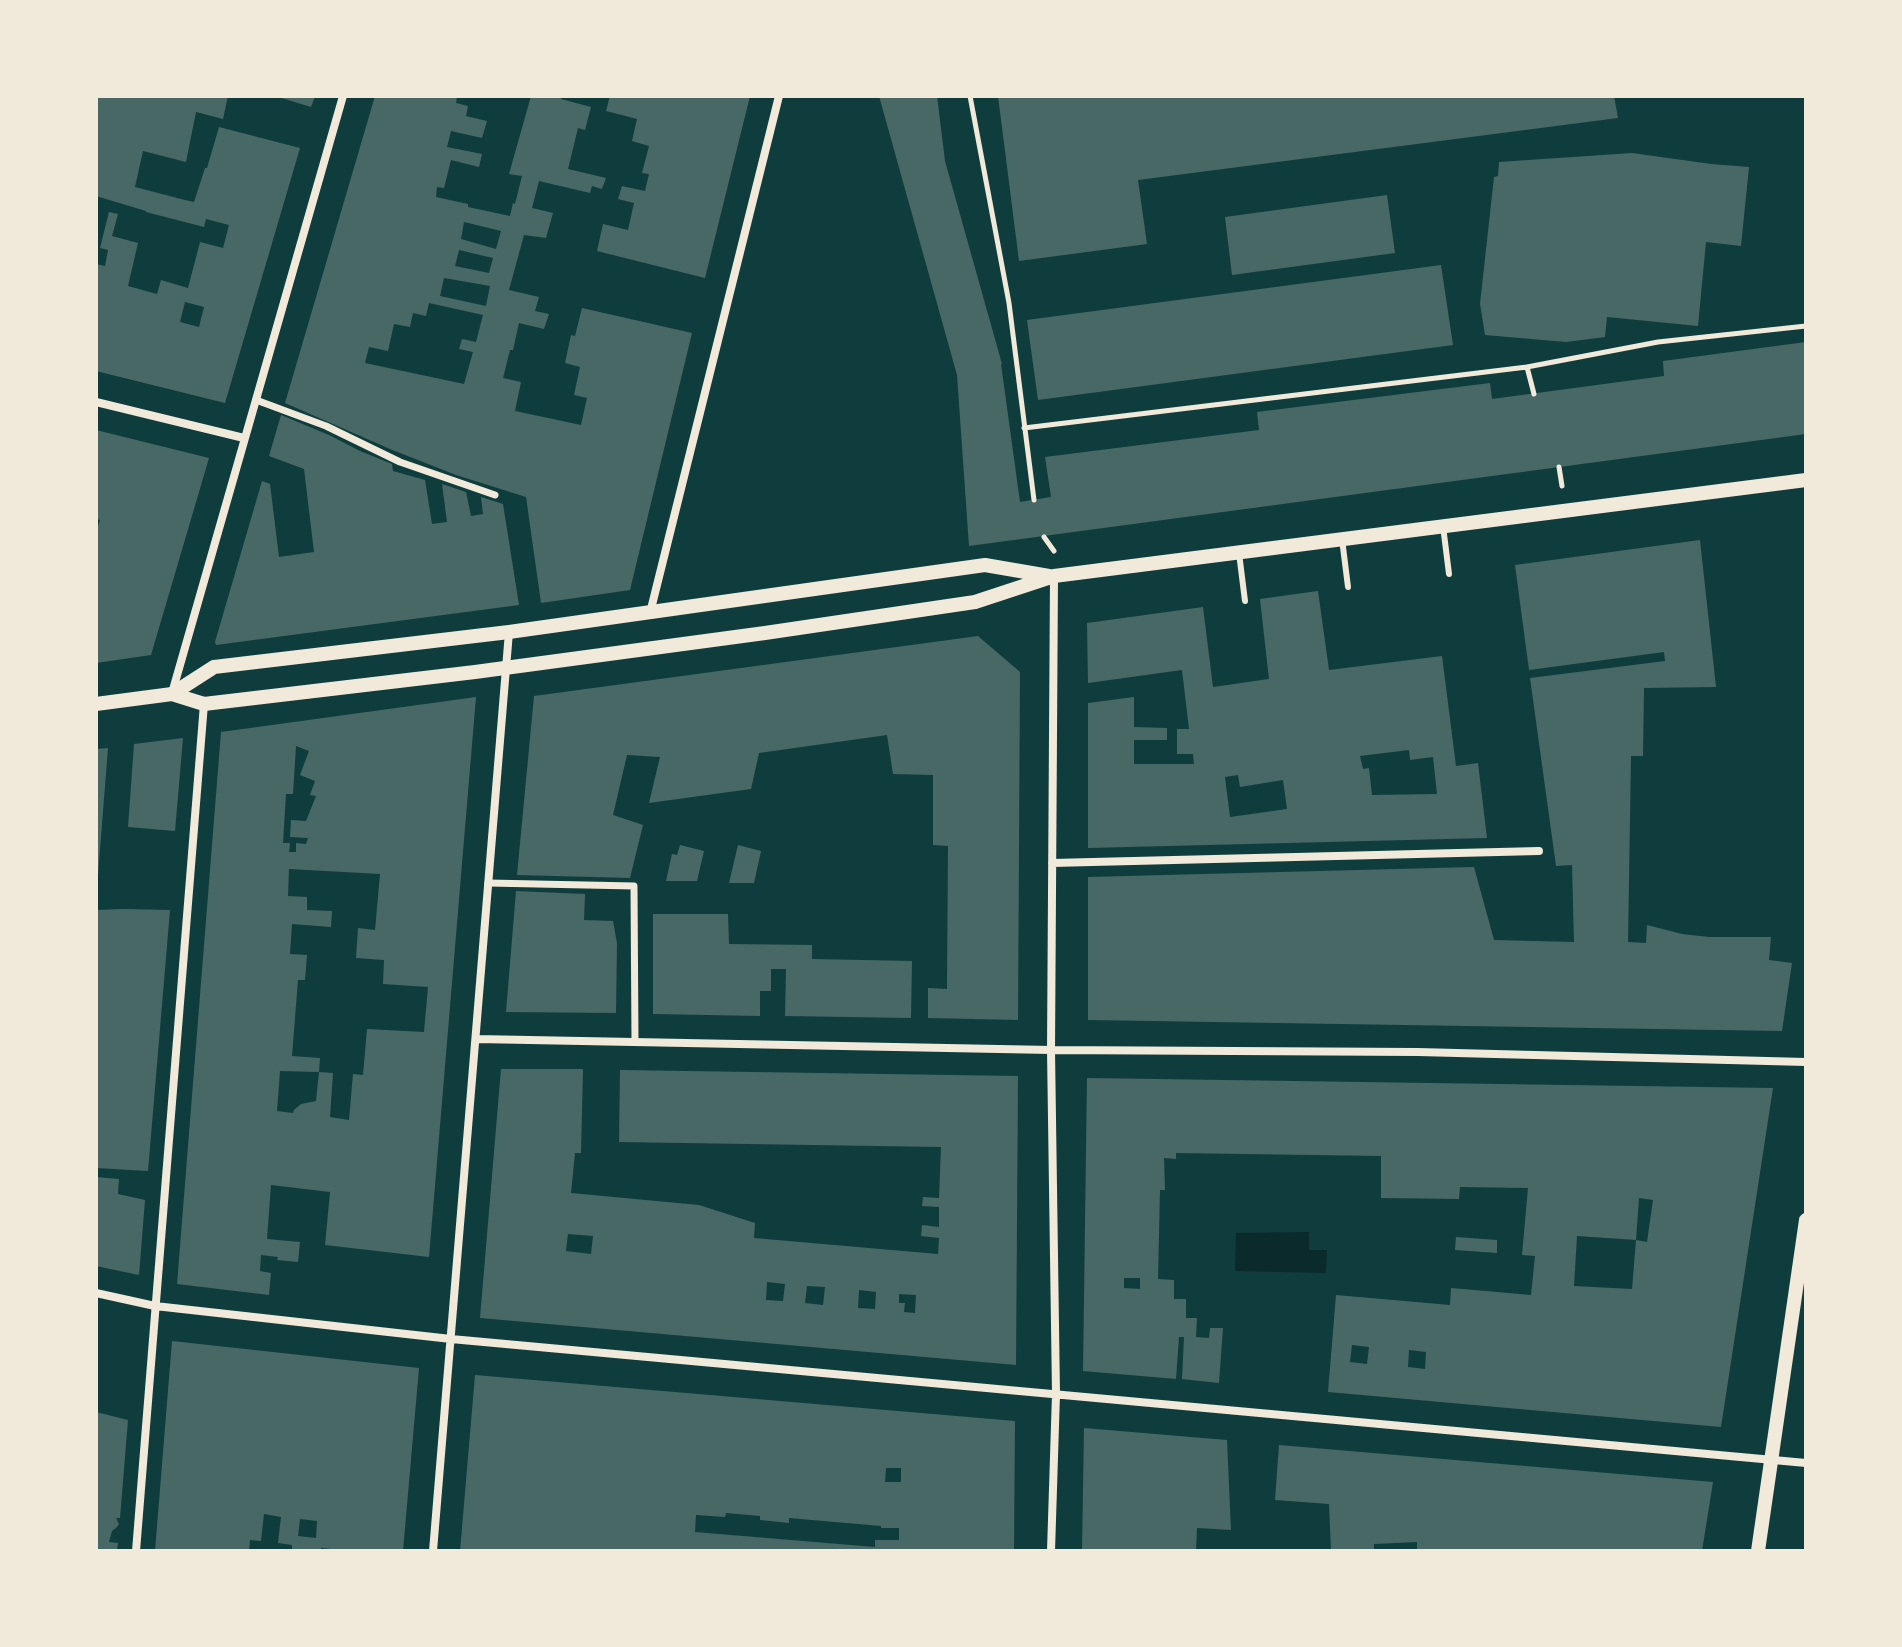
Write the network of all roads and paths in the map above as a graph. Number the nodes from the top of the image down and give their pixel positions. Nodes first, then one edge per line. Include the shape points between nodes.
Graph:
1 (343, 96) edge
2 (779, 96) edge
3 (970, 96) edge
4 (1806, 326) edge
5 (1527, 367) junction
6 (1534, 394) dead end
7 (256, 400) junction
8 (96, 402) edge
9 (1024, 428) junction
10 (244, 438) junction
11 (1806, 480) edge
12 (495, 495) dead end
13 (1034, 500) dead end
14 (1443, 526) junction
15 (1342, 539) junction
16 (1239, 553) junction
17 (1449, 574) dead end
18 (1054, 576) junction
19 (1348, 587) dead end
20 (1245, 601) dead end
21 (650, 613) junction
22 (509, 632) junction
23 (507, 668) junction
24 (172, 694) junction
25 (96, 704) edge
26 (204, 704) junction
27 (1539, 851) dead end
28 (1052, 863) junction
29 (488, 883) junction
30 (477, 1039) junction
31 (635, 1042) junction
32 (1051, 1050) junction
33 (1806, 1062) edge
34 (1806, 1220) edge
35 (96, 1293) edge
36 (155, 1306) junction
37 (451, 1339) junction
38 (1056, 1394) junction
39 (1770, 1460) junction
40 (1806, 1463) edge
41 (136, 1551) edge
42 (433, 1551) edge
43 (1051, 1551) edge
44 (1758, 1551) edge

1 - 7 street
2 - 21 street
3 - 9 path via 1009,303
4 - 5 path via 1658,342
5 - 6 path
5 - 9 path
7 - 10 street
7 - 12 street via 400,462
8 - 10 street
9 - 13 path
10 - 24 street
11 - 14 street
14 - 15 street
14 - 17 lane
15 - 16 street
15 - 19 lane
16 - 18 street
16 - 20 lane
18 - 21 street via 985,565
18 - 23 street via 975,602
18 - 28 street
21 - 22 street
22 - 23 street
22 - 24 street via 214,667
23 - 26 street
23 - 29 street
24 - 25 street
24 - 26 street
26 - 36 street
27 - 28 street
28 - 32 street
29 - 30 street
29 - 31 street via 634,886
30 - 31 street
30 - 37 street
31 - 32 street
32 - 33 street
32 - 38 street
34 - 39 street
35 - 36 street
36 - 37 street
36 - 41 street
37 - 38 street
37 - 42 street
38 - 39 street
38 - 43 street
39 - 40 street
39 - 44 street

